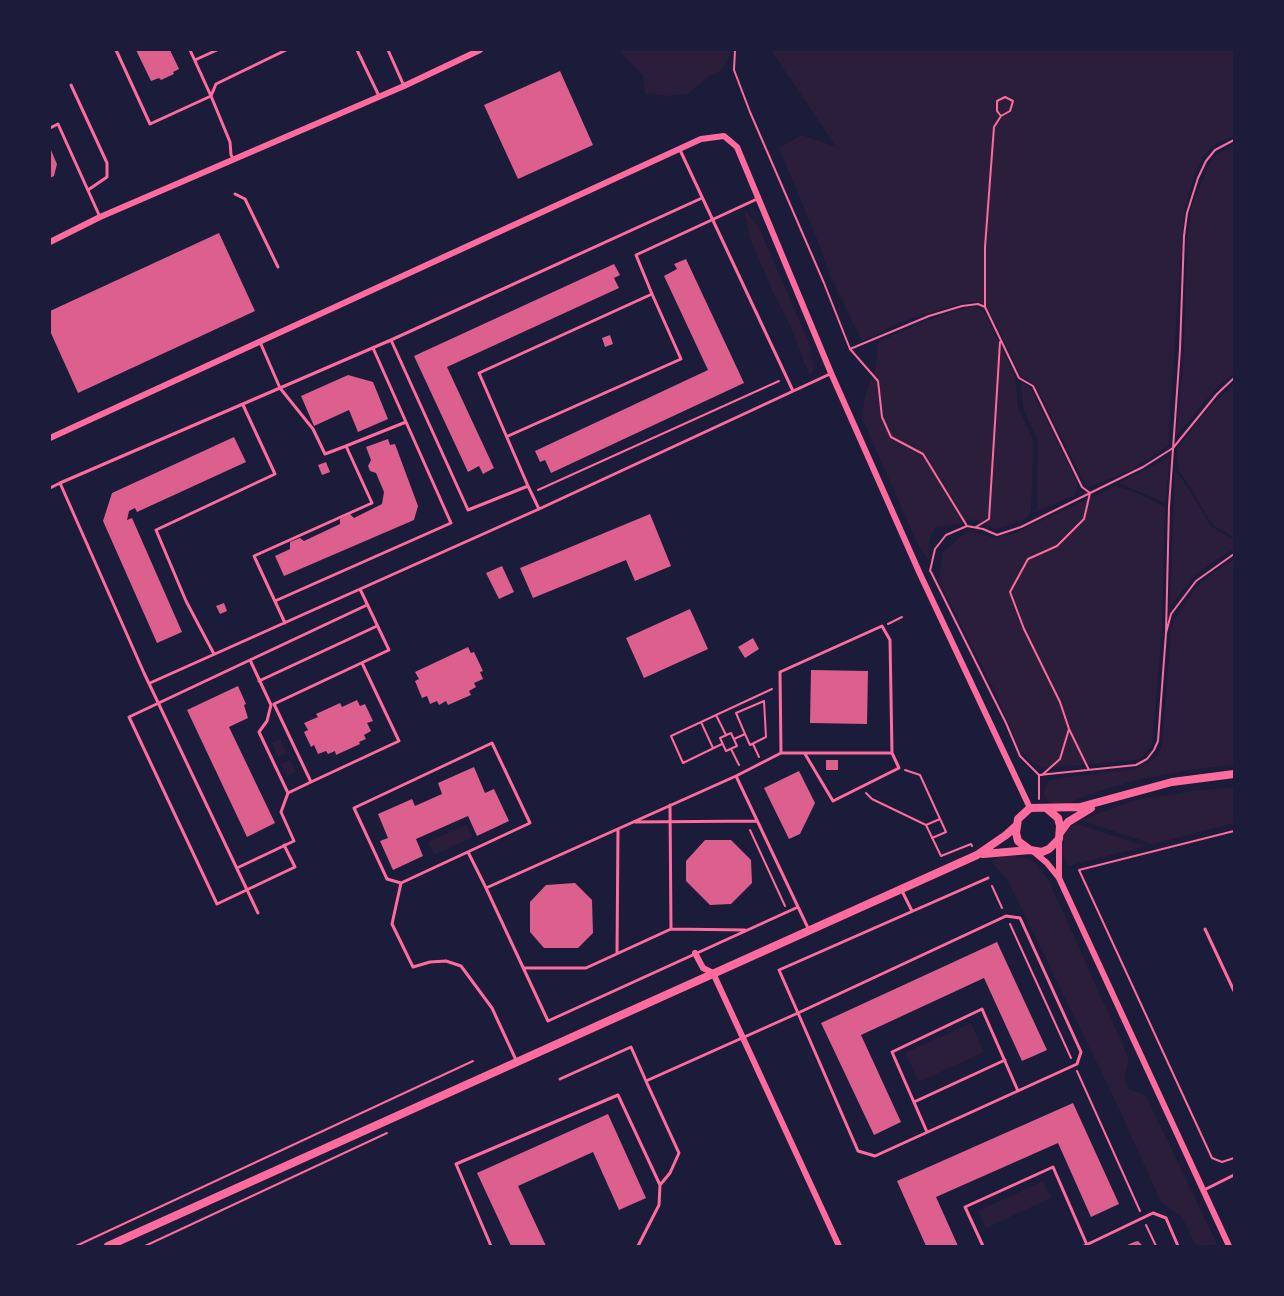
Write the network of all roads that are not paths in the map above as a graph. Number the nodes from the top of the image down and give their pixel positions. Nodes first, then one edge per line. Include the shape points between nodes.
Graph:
1 (116, 50) edge
2 (190, 50) edge
3 (217, 50) edge
4 (286, 50) edge
5 (357, 50) edge
6 (388, 50) edge
7 (480, 50) edge
8 (195, 60) junction
9 (71, 85) dead end
10 (404, 86) junction
11 (211, 96) junction
12 (379, 96) junction
13 (50, 128) edge
14 (679, 148) junction
15 (234, 160) junction
16 (88, 190) junction
17 (235, 194) dead end
18 (702, 198) junction
19 (758, 198) junction
20 (100, 217) junction
21 (711, 220) junction
22 (50, 242) edge
23 (278, 267) dead end
24 (652, 294) junction
25 (391, 340) junction
26 (260, 342) junction
27 (373, 348) junction
28 (831, 373) junction
29 (280, 388) junction
30 (793, 391) junction
31 (243, 405) junction
32 (406, 422) junction
33 (508, 436) junction
34 (50, 438) edge
35 (346, 446) junction
36 (60, 483) junction
37 (528, 486) junction
38 (50, 488) edge
39 (539, 509) junction
40 (360, 589) junction
41 (275, 601) junction
42 (367, 605) junction
43 (285, 623) junction
44 (377, 626) junction
45 (214, 654) junction
46 (249, 660) junction
47 (362, 663) junction
48 (259, 681) junction
49 (150, 683) junction
50 (159, 703) junction
51 (272, 705) junction
52 (781, 753) junction
53 (892, 753) junction
54 (805, 754) junction
55 (1234, 774) edge
56 (736, 776) junction
57 (311, 782) junction
58 (288, 793) junction
59 (1105, 800) junction
60 (670, 805) junction
61 (1038, 808) junction
62 (757, 821) junction
63 (633, 822) junction
64 (670, 822) junction
65 (1016, 826) junction
66 (618, 829) junction
67 (1059, 836) junction
68 (284, 845) junction
69 (1032, 851) junction
70 (468, 852) junction
71 (977, 855) junction
72 (237, 868) junction
73 (988, 878) road end
74 (1059, 878) junction
75 (401, 883) junction
76 (486, 888) junction
77 (900, 888) junction
78 (247, 890) junction
79 (798, 907) junction
80 (912, 911) junction
81 (258, 913) dead end
82 (671, 929) junction
83 (1205, 929) dead end
84 (747, 930) junction
85 (809, 930) junction
86 (617, 953) junction
87 (695, 953) junction
88 (524, 968) junction
89 (713, 973) junction
90 (1234, 991) edge
91 (798, 1013) junction
92 (743, 1037) junction
93 (1005, 1060) junction
94 (517, 1062) junction
95 (560, 1079) dead end
96 (646, 1081) junction
97 (1018, 1091) junction
98 (914, 1102) junction
99 (927, 1132) junction
100 (1234, 1175) edge
101 (660, 1185) junction
102 (1204, 1190) junction
103 (108, 1246) edge
104 (491, 1246) edge
105 (638, 1246) edge
106 (839, 1246) edge
107 (982, 1246) edge
108 (1086, 1246) edge
109 (1178, 1246) edge
110 (1229, 1246) edge

1 - 11 lane via 150,124
2 - 8 lane
3 - 8 lane
4 - 11 lane via 216,84
5 - 12 lane
6 - 10 lane
7 - 10 street
8 - 11 lane
9 - 16 lane via 107,163 107,177
10 - 12 street
11 - 15 lane
12 - 15 street
13 - 16 lane via 58,124
14 - 18 lane
14 - 19 street via 701,139 724,136 737,147
14 - 26 street
15 - 20 street
16 - 20 lane
17 - 23 lane via 245,199
18 - 21 lane
18 - 25 lane
19 - 21 lane
19 - 28 street
20 - 22 street
21 - 24 lane via 636,255
21 - 30 lane
24 - 33 lane via 479,373
24 - 33 lane via 681,359
25 - 27 lane
25 - 37 lane via 468,510
26 - 29 lane
26 - 34 street
27 - 29 lane
27 - 32 lane
28 - 30 lane
28 - 61 street via 920,574
29 - 31 lane
29 - 35 lane via 313,429 325,454
30 - 39 lane
31 - 36 lane
31 - 45 lane via 275,474 156,530 186,602
32 - 35 lane
32 - 41 lane via 451,523
33 - 37 lane
35 - 41 lane via 372,503 254,556
36 - 38 lane
36 - 49 lane
37 - 39 lane
39 - 40 lane
40 - 42 lane
40 - 43 lane
41 - 43 lane
42 - 44 lane
42 - 46 lane
43 - 45 lane
44 - 47 lane via 389,650
44 - 48 lane
45 - 49 lane
46 - 48 lane
46 - 50 lane
47 - 51 lane
47 - 57 lane via 399,741
48 - 51 lane
49 - 50 lane
50 - 72 lane
50 - 78 lane via 129,717 217,904
51 - 57 lane
51 - 58 lane via 259,732
52 - 53 lane via 780,672 882,626 890,640
52 - 54 lane
52 - 56 lane
53 - 54 lane
53 - 54 lane via 899,768 832,801
55 - 59 main road via 1172,782
56 - 60 lane
56 - 62 lane
57 - 58 lane
58 - 68 lane via 280,812 294,841
59 - 61 main road via 1080,807
59 - 67 main road via 1078,814
60 - 63 lane
60 - 64 lane
61 - 65 main road via 1023,812
61 - 67 main road via 1058,818
62 - 64 lane
62 - 79 lane
63 - 64 lane
63 - 66 lane
64 - 82 lane
65 - 69 main road via 1018,841
65 - 71 main road
66 - 76 lane
66 - 86 lane
67 - 69 main road via 1049,849
67 - 74 street
68 - 72 lane
68 - 78 lane via 295,867
69 - 71 main road
69 - 74 street
70 - 75 lane
70 - 75 lane via 530,823 492,743 354,808 387,879
70 - 76 lane
71 - 77 main road
72 - 78 lane
73 - 80 lane
74 - 102 street
75 - 94 lane via 392,924 413,967 446,961 461,966 492,1008
76 - 88 lane
77 - 80 lane
77 - 85 main road
78 - 81 lane
79 - 84 lane
79 - 85 lane
80 - 91 lane via 779,970
82 - 84 lane
82 - 86 lane
83 - 90 lane
84 - 87 lane
85 - 89 main road
86 - 88 lane via 586,968
87 - 88 lane via 548,1021
87 - 89 street via 703,968
89 - 92 street
89 - 94 main road
91 - 92 lane
91 - 97 lane via 1006,916 1020,918 1081,1052 1077,1064
91 - 99 lane via 858,1151 876,1156
92 - 96 lane
92 - 106 street
93 - 97 lane
93 - 98 lane
93 - 98 lane via 982,1009 892,1052
94 - 103 main road
95 - 96 lane via 631,1047
96 - 101 lane via 679,1153
97 - 99 lane
98 - 99 lane
100 - 102 lane
101 - 104 lane via 618,1095 456,1164
101 - 105 lane via 659,1205
102 - 110 street
107 - 108 lane via 965,1207 1053,1167
108 - 109 lane via 1153,1213 1166,1218

